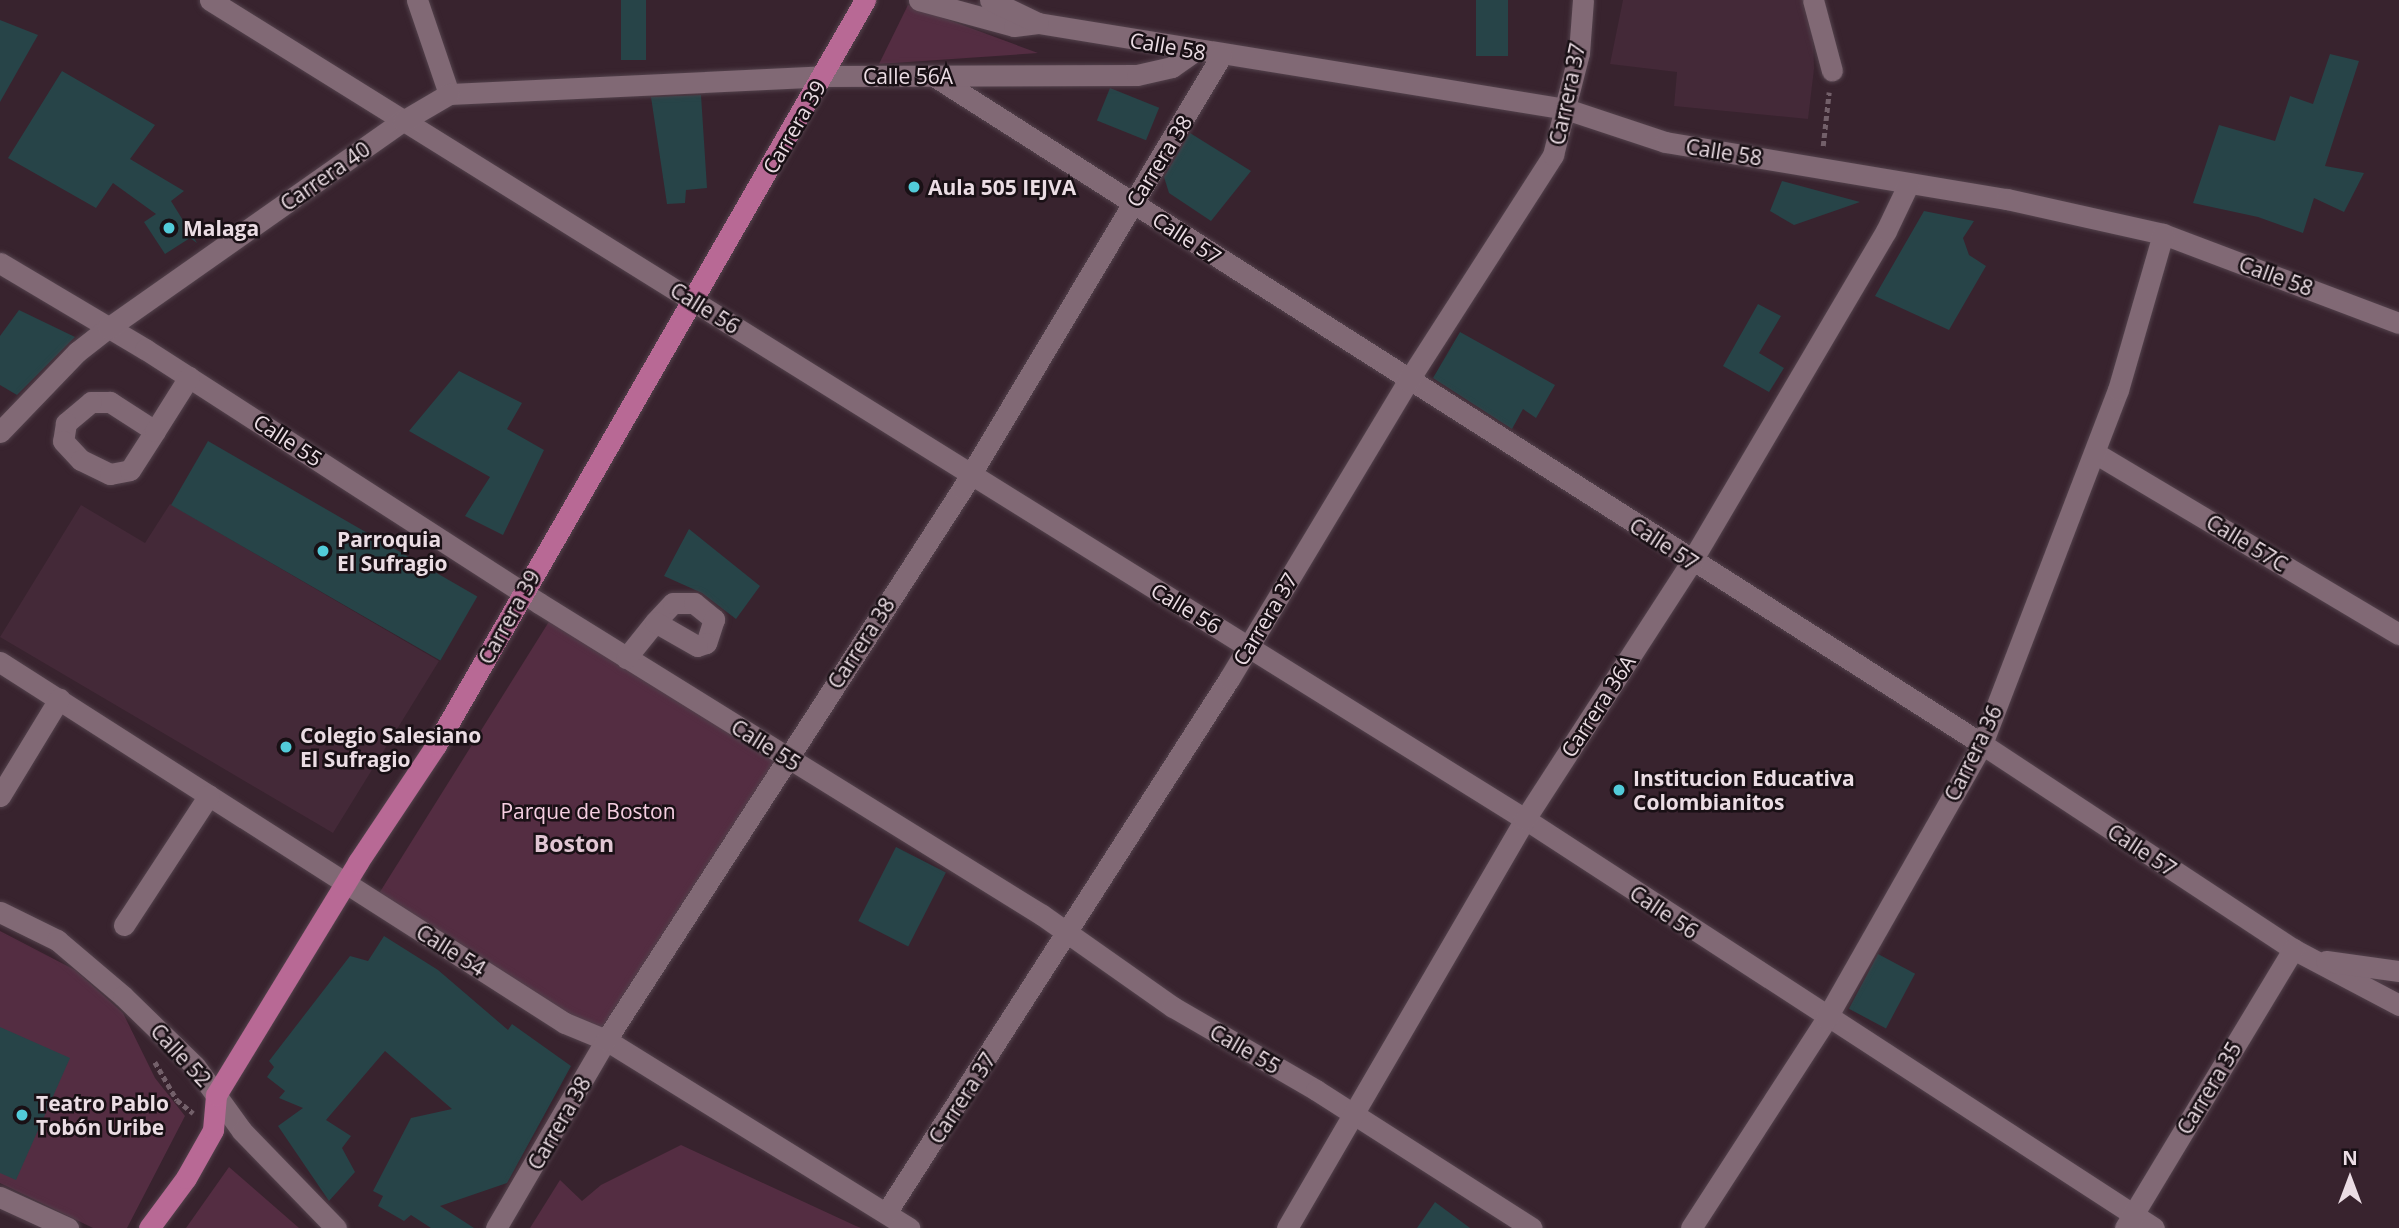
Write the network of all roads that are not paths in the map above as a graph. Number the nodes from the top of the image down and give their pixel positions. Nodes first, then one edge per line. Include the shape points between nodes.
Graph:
1 (210, 0) edge
2 (417, 0) edge
3 (864, 0) edge
4 (919, 0) edge
5 (990, 0) edge
6 (1583, 0) edge
7 (1813, 0) edge
8 (1038, 23) junction
9 (1195, 51) junction
10 (1221, 56) junction
11 (1832, 71) road end
12 (824, 76) junction
13 (934, 76) junction
14 (449, 94) junction
15 (1566, 109) junction
16 (403, 121) junction
17 (1908, 185) junction
18 (1133, 203) junction
19 (2163, 234) junction
20 (0, 263) edge
21 (691, 299) junction
22 (2399, 323) edge
23 (108, 328) junction
24 (189, 377) junction
25 (1408, 381) junction
26 (155, 431) dead end
27 (0, 432) edge
28 (2095, 453) junction
29 (969, 476) junction
30 (1691, 562) junction
31 (522, 591) junction
32 (655, 622) dead end
33 (2399, 634) edge
34 (1248, 646) junction
35 (626, 658) junction
36 (0, 662) edge
37 (59, 699) junction
38 (1982, 744) junction
39 (786, 758) junction
40 (209, 795) junction
41 (0, 796) edge
42 (1525, 819) junction
43 (345, 883) junction
44 (0, 912) edge
45 (124, 925) dead end
46 (1068, 933) junction
47 (2302, 954) junction
48 (2399, 971) edge
49 (2399, 1005) edge
50 (1826, 1019) junction
51 (607, 1040) junction
52 (216, 1094) junction
53 (1353, 1114) junction
54 (0, 1197) edge
55 (886, 1213) junction
56 (2129, 1222) edge
57 (68, 1228) edge
58 (149, 1228) edge
59 (336, 1228) edge
60 (496, 1228) edge
61 (909, 1228) edge
62 (1287, 1228) edge
63 (1532, 1228) edge
64 (1690, 1228) edge
65 (2154, 1228) edge

1 - 16 street, Calle 56
2 - 14 street
3 - 12 main road, Carrera 39
4 - 8 street, Calle 58 via 992,22 1014,26
5 - 8 street, Calle 58
6 - 15 street, Carrera 37 via 1579,53
7 - 11 street
8 - 9 street, Calle 58
9 - 10 street, Calle 58
9 - 13 street, Calle 56A via 1172,67 1137,75
10 - 15 street, Calle 58
10 - 18 street, Carrera 38
12 - 13 street, Calle 56A
12 - 14 street, Calle 56A
12 - 21 main road, Carrera 39
13 - 18 street, Calle 57
14 - 16 street, Carrera 40
15 - 17 street, Calle 58 via 1665,142
15 - 25 street, Carrera 37 via 1553,155
16 - 21 street, Calle 56
16 - 23 street, Carrera 40
17 - 19 street, Calle 58 via 2007,198
17 - 30 street, Carrera 36A via 1886,231
18 - 25 street, Calle 57
18 - 29 street, Carrera 38
19 - 22 street, Calle 58
19 - 28 street, Carrera 36
20 - 23 street, Calle 55
21 - 29 street, Calle 56
21 - 31 main road, Carrera 39 via 630,413
23 - 24 street, Calle 55
23 - 27 street, Carrera 40 via 77,352
24 - 26 street
24 - 31 street, Calle 55
25 - 30 street, Calle 57
25 - 34 street, Carrera 37
28 - 33 street, Calle 57C
28 - 38 street, Carrera 36
29 - 34 street, Calle 56
29 - 39 street, Carrera 38
30 - 38 street, Calle 57
30 - 42 street, Carrera 36A
31 - 35 street, Calle 55
31 - 43 main road, Carrera 39 via 436,745
32 - 35 street
34 - 42 street, Calle 56
34 - 46 street, Carrera 37
35 - 39 street, Calle 55
36 - 37 street, Calle 54
37 - 40 street, Calle 54
37 - 41 street
38 - 47 street, Calle 57
38 - 50 street, Carrera 36
39 - 46 street, Calle 55
39 - 51 street, Carrera 38
40 - 43 street, Calle 54
40 - 45 street
42 - 50 street, Calle 56
42 - 53 street, Carrera 36A
43 - 51 street, Calle 54 via 565,1023
43 - 52 main road, Carrera 39
44 - 52 street, Calle 52 via 57,940 86,964 195,1066
46 - 53 street, Calle 55 via 1173,1007
46 - 55 street, Carrera 37
47 - 48 street
47 - 49 street, Calle 57
47 - 56 street, Carrera 35
50 - 56 street, Calle 56
50 - 64 street, Carrera 36
51 - 55 street, Calle 54
51 - 60 street, Carrera 38
52 - 58 main road, Carrera 39 via 213,1130 186,1178
52 - 59 street, Calle 52 via 242,1131
53 - 62 street, Carrera 36A
53 - 63 street, Calle 55
54 - 57 street
55 - 61 street, Calle 54
56 - 65 street, Calle 56

